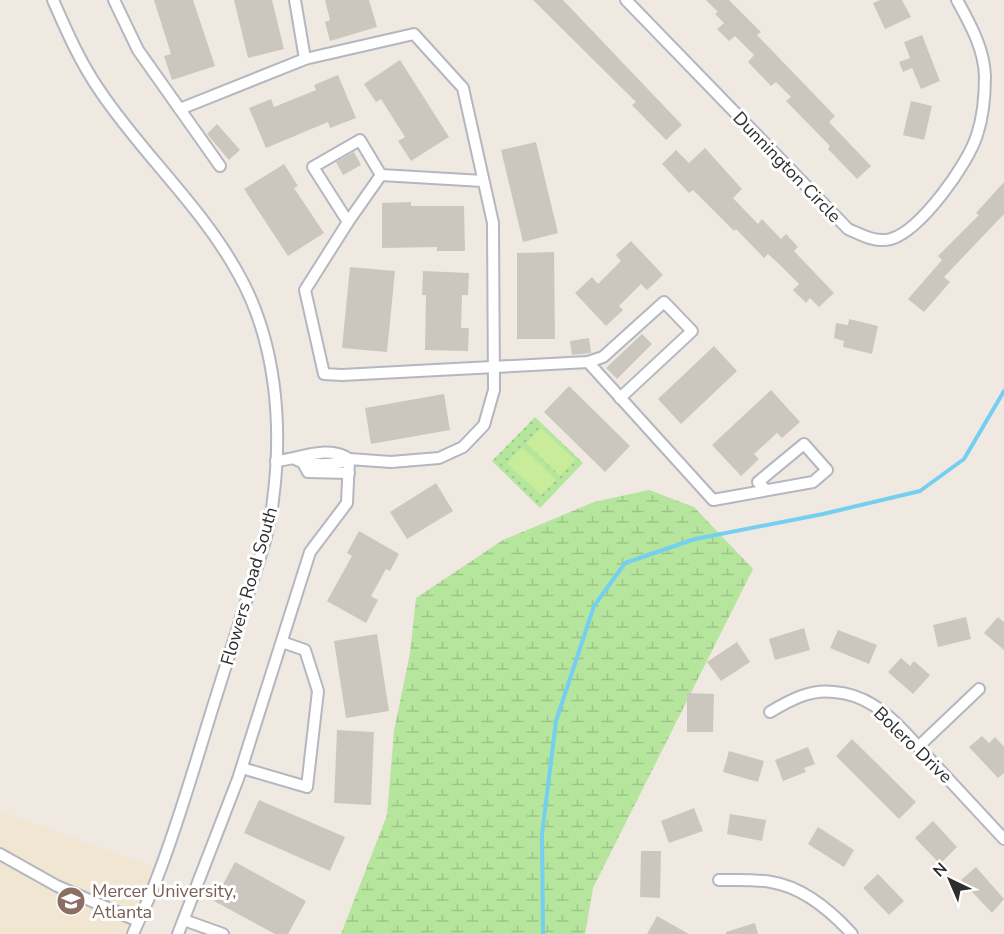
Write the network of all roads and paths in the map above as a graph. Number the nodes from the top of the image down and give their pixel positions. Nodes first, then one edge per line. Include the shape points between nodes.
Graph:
1 (53, 0) edge
2 (114, 0) edge
3 (295, 0) edge
4 (626, 0) edge
5 (957, 0) edge
6 (305, 59) junction
7 (180, 110) junction
8 (220, 166) dead end
9 (381, 175) junction
10 (483, 181) junction
11 (348, 222) junction
12 (588, 362) junction
13 (494, 368) junction
14 (620, 398) junction
15 (349, 459) junction
16 (276, 461) junction
17 (299, 461) junction
18 (349, 473) junction
19 (766, 490) junction
20 (282, 642) junction
21 (979, 689) dead end
22 (770, 712) dead end
23 (918, 747) junction
24 (242, 768) junction
25 (1004, 839) edge
26 (0, 854) edge
27 (719, 880) dead end
28 (183, 920) junction
29 (138, 921) junction
30 (133, 934) edge
31 (178, 934) edge
32 (223, 934) edge
33 (852, 934) edge

1 - 16 street, Flowers Road South via 78,57 101,92 215,235 252,299 273,384
2 - 7 street via 138,50
3 - 6 street
4 - 5 street, Dunnington Circle via 848,229 873,240 891,239 908,230 930,208 964,164 977,135 984,102 982,49
6 - 7 street
6 - 10 street via 414,34 463,88
7 - 8 street
9 - 10 street
9 - 11 street
9 - 11 street via 360,140 313,167
10 - 13 street via 493,223
11 - 13 street via 305,290 324,374
12 - 13 street
12 - 14 street
12 - 14 street via 603,357 664,302 692,331
13 - 15 street via 494,390 484,425 463,447 439,458 391,462
14 - 19 street via 713,500
15 - 17 street via 342,463
15 - 18 street
16 - 17 street
16 - 29 street, Flowers Road South via 273,501 262,552 158,877
17 - 18 street via 308,472
18 - 20 street via 347,504 310,552
19 - 19 street via 813,482 827,470 804,444 758,482
20 - 24 street
20 - 24 street via 305,650 318,691 307,788
21 - 23 street
22 - 23 street, Bolero Drive via 819,691 852,696 888,716
23 - 25 street, Bolero Drive
24 - 28 street
26 - 29 street via 57,886
27 - 33 street via 783,885 823,906
28 - 31 street
28 - 32 street
29 - 30 street, Flowers Road South

